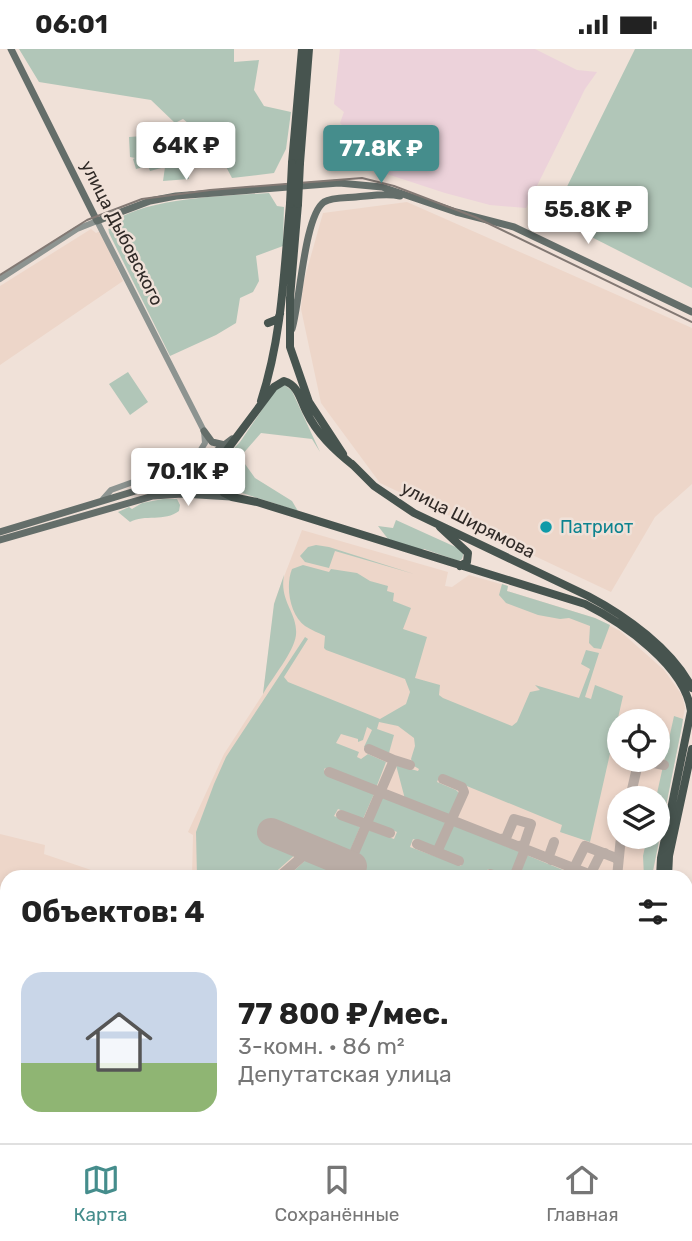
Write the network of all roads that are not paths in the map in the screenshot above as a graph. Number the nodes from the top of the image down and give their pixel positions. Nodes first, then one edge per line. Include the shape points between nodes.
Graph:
1 (11, 49) edge
2 (302, 49) edge
3 (309, 49) edge
4 (298, 136) junction
5 (355, 183) junction
6 (361, 197) junction
7 (424, 201) junction
8 (294, 204) junction
9 (97, 221) junction
10 (284, 267) junction
11 (276, 274) dead end
12 (0, 279) edge
13 (282, 307) junction
14 (692, 313) edge
15 (268, 323) dead end
16 (290, 336) junction
17 (259, 407) junction
18 (246, 427) junction
19 (204, 431) junction
20 (225, 445) junction
21 (354, 466) junction
22 (232, 497) junction
23 (102, 500) junction
24 (437, 524) junction
25 (0, 531) edge
26 (0, 540) edge
27 (460, 566) junction
28 (690, 683) edge
29 (692, 749) edge
30 (660, 870) edge
31 (669, 870) edge

1 - 9 main road, улица Дыбовского
2 - 4 main road
3 - 4 main road
4 - 8 main road, bridge
5 - 6 main road via 367,188
5 - 7 main road
5 - 9 main road via 163,198
6 - 7 main road via 394,195
6 - 16 main road via 332,199 319,208 305,252
7 - 14 main road via 514,227
8 - 10 main road
8 - 16 main road, улица Ширямова
9 - 12 street
9 - 19 street, улица Дыбовского
10 - 11 main road
10 - 13 main road
13 - 15 main road via 278,319
13 - 17 main road via 274,360
16 - 21 main road, улица Ширямова via 309,402
17 - 18 main road
17 - 21 main road via 277,384 290,383 331,448
18 - 20 main road
18 - 22 main road via 218,459 215,470 220,488
19 - 20 main road via 212,442
19 - 23 street via 200,451 163,471 111,489
20 - 23 main road via 166,481
21 - 24 main road, улица Ширямова via 394,501
22 - 26 main road via 153,496 17,539
22 - 27 main road
23 - 25 main road
24 - 27 main road via 468,553 467,562
24 - 28 main road, улица Ширямова via 604,604 656,645
27 - 30 main road via 595,609 661,659 677,678 690,704 689,726
29 - 31 main road

